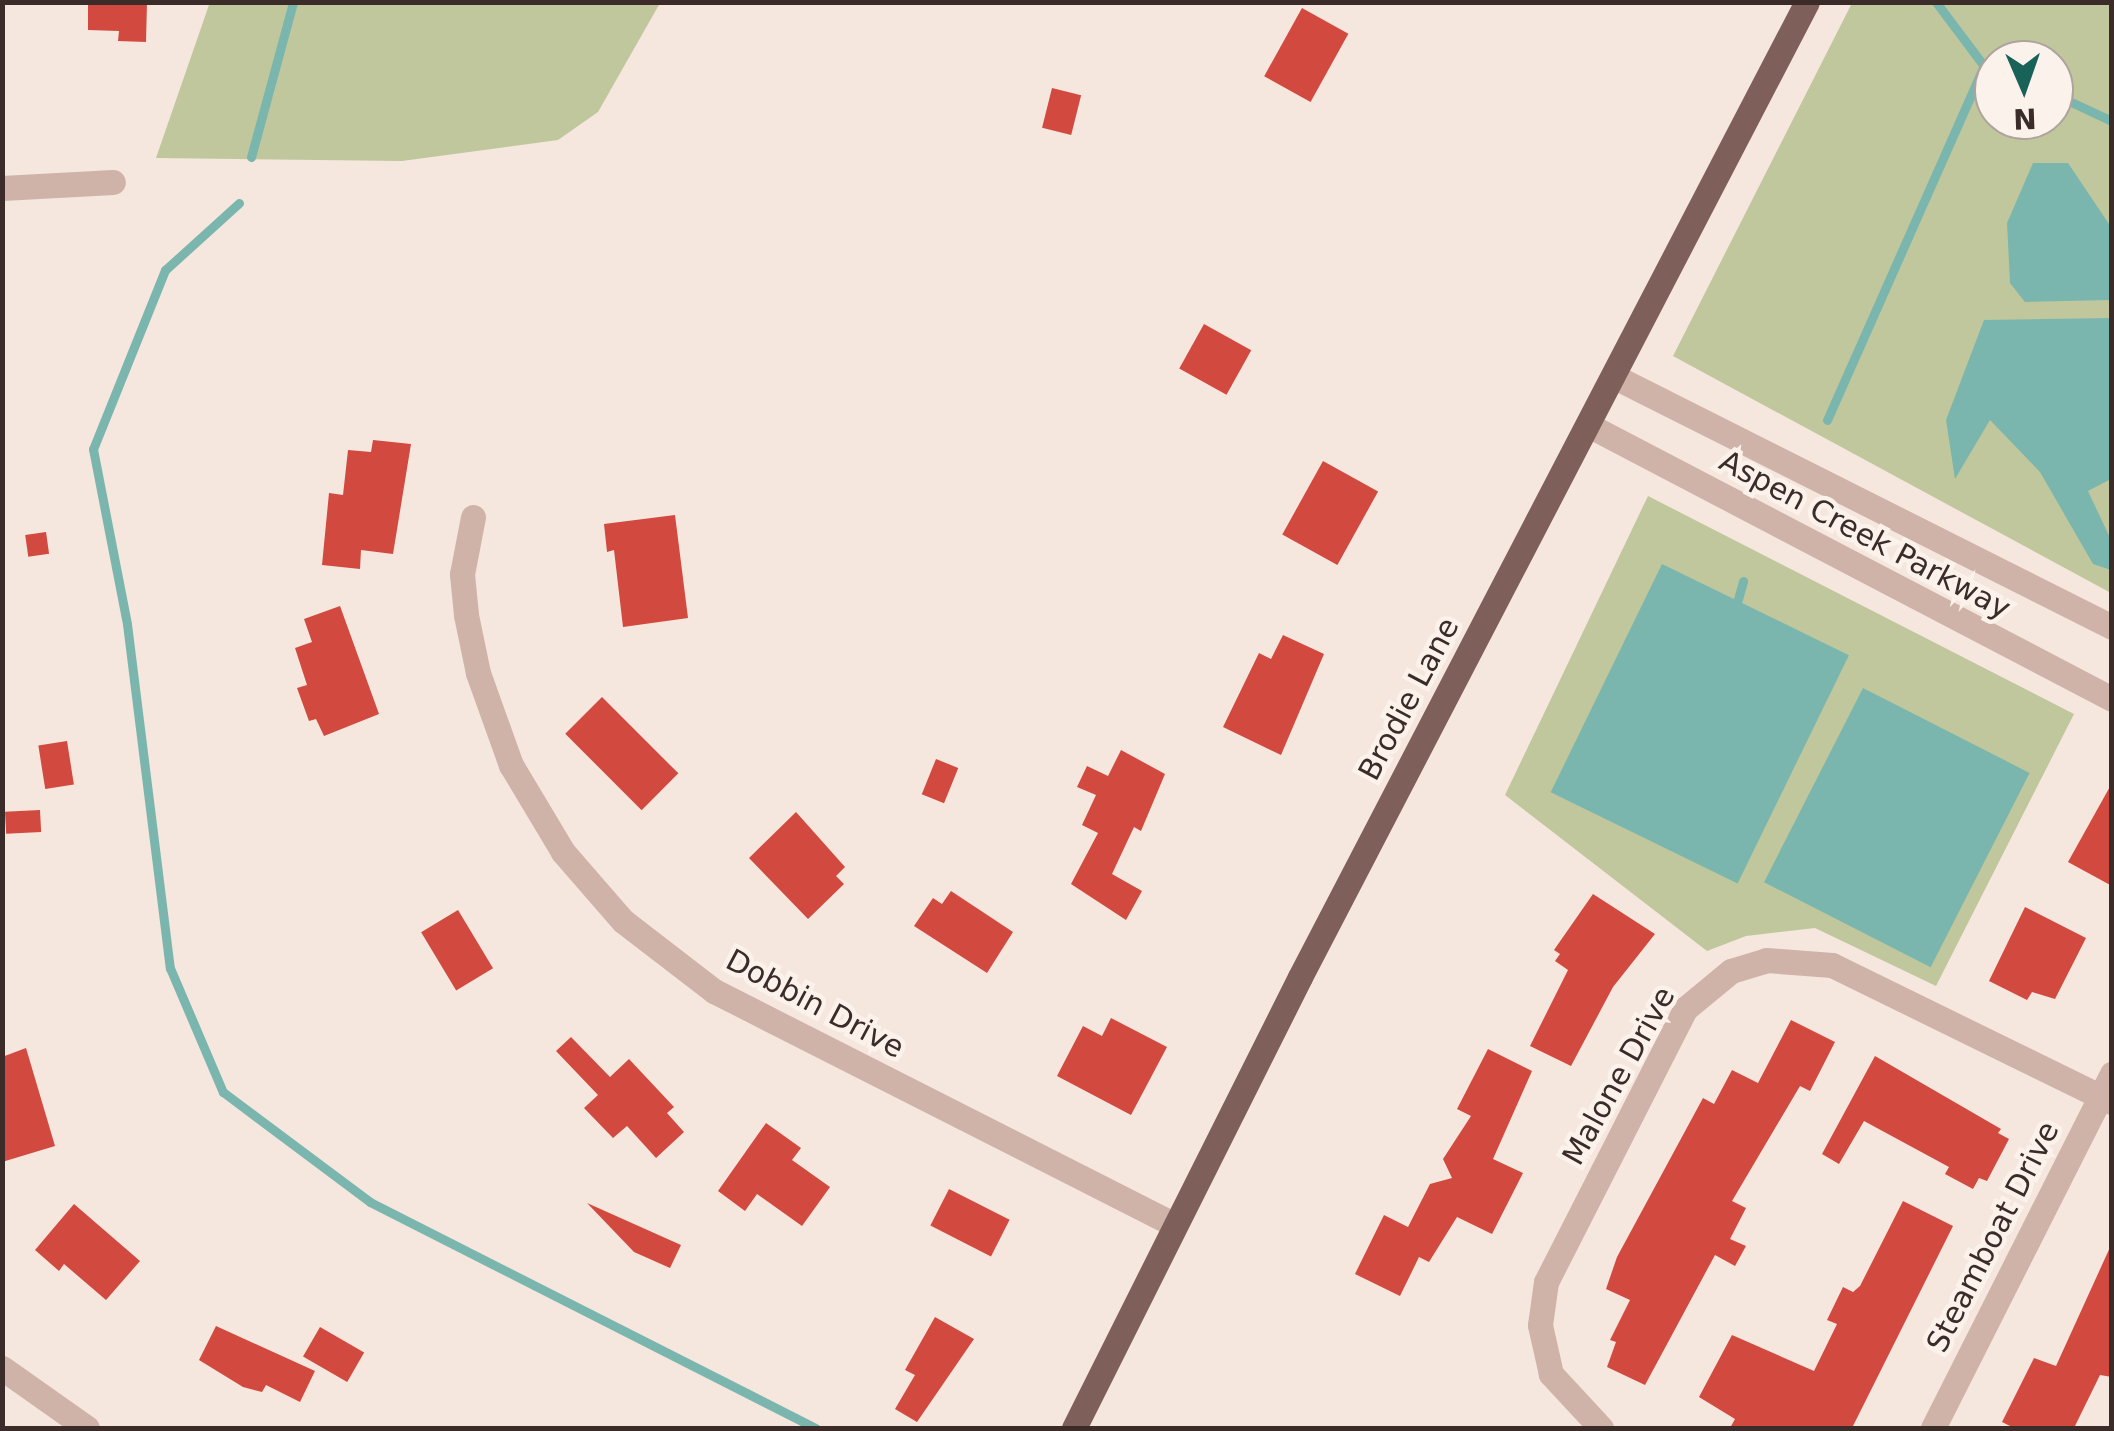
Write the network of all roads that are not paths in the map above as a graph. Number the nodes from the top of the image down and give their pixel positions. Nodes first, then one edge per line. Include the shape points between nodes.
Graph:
1 (1807, 2) edge
2 (112, 182) dead end
3 (2, 188) edge
4 (1615, 377) junction
5 (1590, 426) junction
6 (473, 516) dead end
7 (2112, 627) edge
8 (2112, 699) edge
9 (2108, 1091) edge
10 (1173, 1224) junction
11 (2, 1368) edge
12 (86, 1428) edge
13 (1074, 1428) edge
14 (1601, 1428) edge
15 (1933, 1428) edge

1 - 4 main road, Brodie Lane
2 - 3 street
4 - 5 main road, Brodie Lane
4 - 7 street, Aspen Creek Parkway
5 - 8 street, Aspen Creek Parkway
5 - 10 main road, Brodie Lane
6 - 10 street, Dobbin Drive via 462,574 466,615 511,765 562,852 623,921 714,991
9 - 14 street, Malone Drive via 1832,965 1766,960 1719,979 1686,1009 1546,1282 1540,1325 1551,1374
9 - 15 street, Steamboat Drive
10 - 13 main road, Brodie Lane
11 - 12 street

